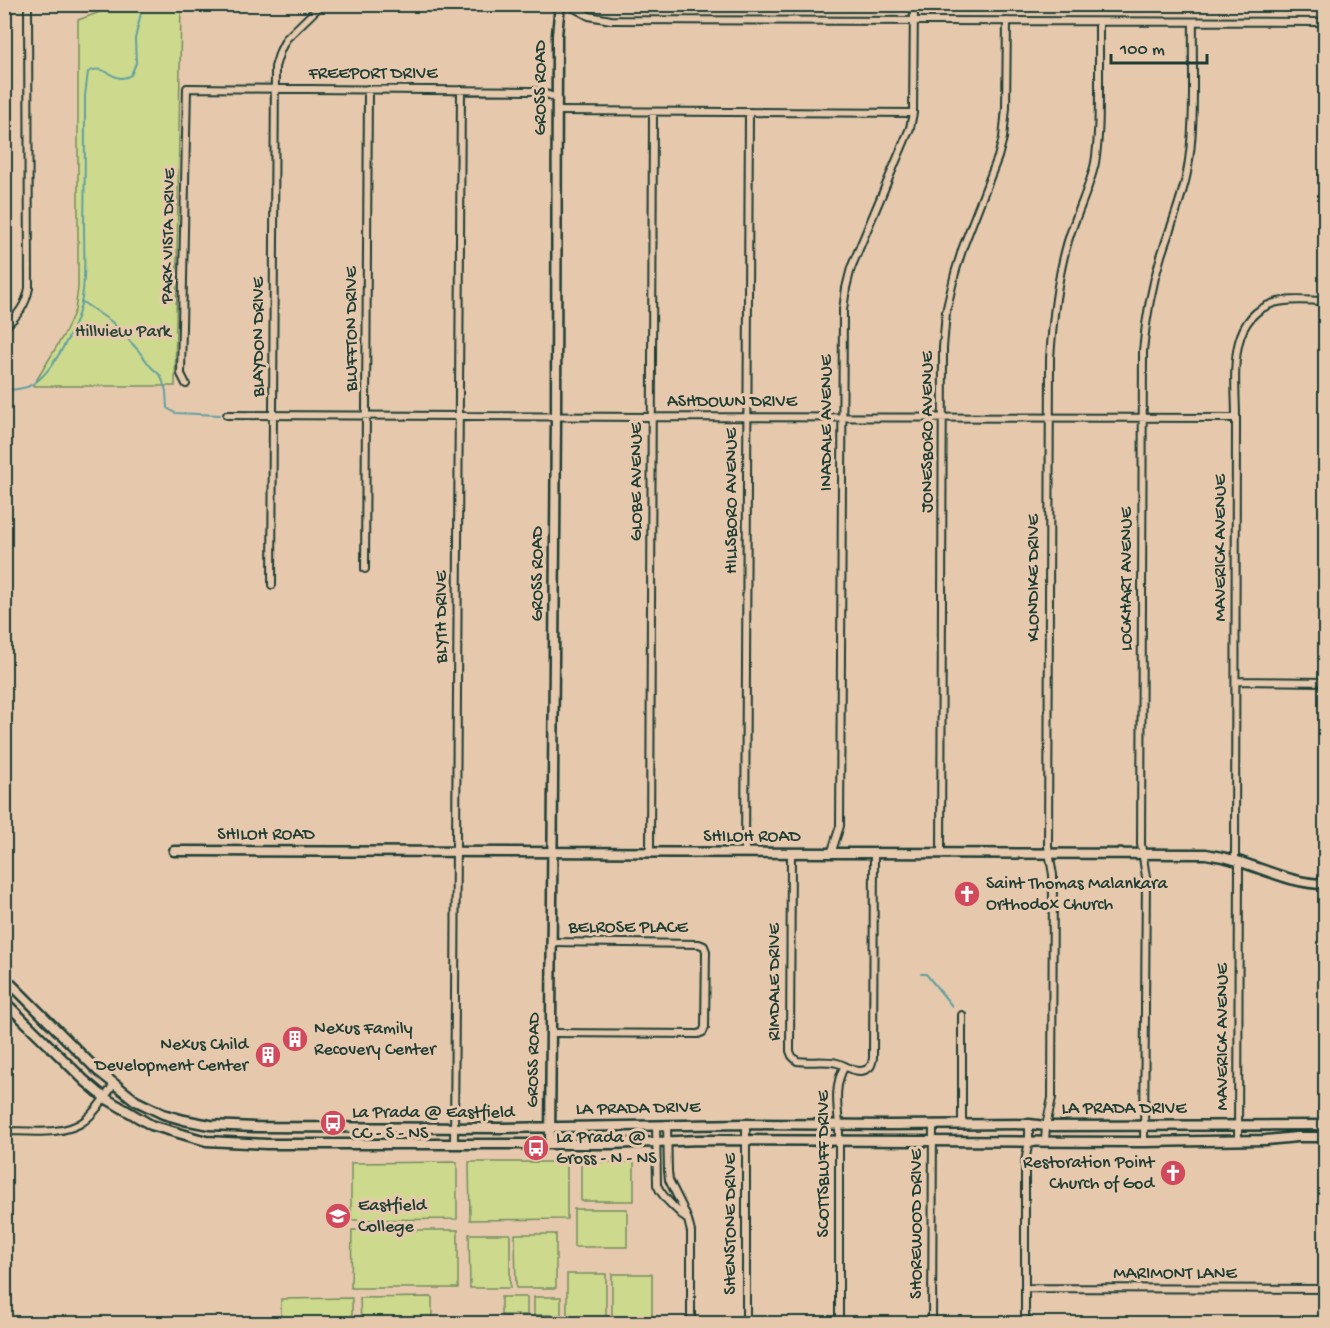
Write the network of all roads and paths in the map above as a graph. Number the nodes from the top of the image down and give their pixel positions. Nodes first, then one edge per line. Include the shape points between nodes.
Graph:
1 (28, 4) edge
2 (322, 4) edge
3 (560, 4) edge
4 (567, 4) edge
5 (914, 4) edge
6 (914, 21) junction
7 (1007, 21) junction
8 (1100, 22) junction
9 (1193, 22) junction
10 (1326, 22) edge
11 (187, 88) joint
12 (275, 89) junction
13 (368, 89) junction
14 (461, 90) junction
15 (557, 98) junction
16 (557, 111) junction
17 (653, 112) junction
18 (749, 112) junction
19 (913, 113) junction
20 (1326, 301) edge
21 (4, 327) edge
22 (186, 384) dead end
23 (227, 415) dead end
24 (273, 415) junction
25 (366, 416) junction
26 (459, 416) junction
27 (555, 417) junction
28 (652, 417) junction
29 (747, 417) junction
30 (842, 417) junction
31 (943, 417) junction
32 (1050, 417) junction
33 (1142, 418) junction
34 (1236, 418) junction
35 (365, 569) dead end
36 (272, 585) dead end
37 (1236, 681) junction
38 (1326, 682) edge
39 (174, 851) dead end
40 (456, 852) junction
41 (552, 853) junction
42 (650, 853) junction
43 (745, 853) junction
44 (791, 853) junction
45 (831, 854) junction
46 (874, 854) junction
47 (941, 854) junction
48 (1049, 854) junction
49 (1142, 854) junction
50 (1237, 861) junction
51 (1326, 884) edge
52 (551, 942) junction
53 (4, 977) edge
54 (4, 1001) edge
55 (962, 1015) dead end
56 (551, 1033) junction
57 (845, 1066) junction
58 (114, 1084) junction
59 (105, 1098) junction
60 (746, 1124) junction
61 (839, 1124) junction
62 (1029, 1124) junction
63 (210, 1125) junction
64 (656, 1125) junction
65 (667, 1125) junction
66 (933, 1125) junction
67 (962, 1125) junction
68 (1238, 1125) junction
69 (1326, 1125) edge
70 (1046, 1126) junction
71 (1144, 1126) junction
72 (310, 1127) junction
73 (454, 1128) junction
74 (549, 1128) junction
75 (4, 1131) edge
76 (1326, 1137) edge
77 (746, 1140) junction
78 (839, 1140) junction
79 (933, 1140) junction
80 (1029, 1140) junction
81 (1238, 1140) junction
82 (206, 1141) junction
83 (667, 1141) junction
84 (1045, 1141) junction
85 (656, 1142) junction
86 (1144, 1142) junction
87 (310, 1144) junction
88 (454, 1144) junction
89 (550, 1144) junction
90 (688, 1220) junction
91 (1025, 1288) junction
92 (1326, 1289) edge
93 (691, 1323) edge
94 (746, 1323) edge
95 (838, 1323) edge
96 (932, 1323) edge
97 (1025, 1323) edge

1 - 21 street via 29,288 21,312
2 - 12 street, BLAYDON DRIVE via 286,39 275,67
3 - 15 main road, GROSS ROAD
4 - 6 street via 589,16 611,20
5 - 6 street, INADALE AVENUE
6 - 7 street
6 - 19 street, INADALE AVENUE
7 - 8 street
7 - 31 street, JONESBORO AVENUE via 1003,138 963,247 946,312
8 - 9 street
8 - 32 street, KLONDIKE DRIVE via 1097,144 1089,186 1068,240 1057,288 1050,358
9 - 10 street
9 - 33 street, LOCKHART AVENUE via 1191,146 1181,199 1146,317
11 - 12 street, FREEPORT DRIVE
11 - 22 street, PARK VISTA DRIVE via 182,374
12 - 13 street, FREEPORT DRIVE
12 - 24 street, BLAYDON DRIVE
13 - 14 street, FREEPORT DRIVE
13 - 25 street, BLUFFTON DRIVE
14 - 15 street, FREEPORT DRIVE via 532,91
14 - 26 street, BLYTH DRIVE
15 - 16 main road, GROSS ROAD
16 - 17 street
16 - 27 main road, GROSS ROAD
17 - 18 street
17 - 28 street, GLOBE AVENUE
18 - 19 street
18 - 29 street, HILLSBORO AVENUE
19 - 30 street, INADALE AVENUE via 846,288
20 - 34 street, MAVERICK AVENUE via 1273,303 1246,323 1238,345
23 - 24 street, ASHDOWN DRIVE
24 - 25 street, ASHDOWN DRIVE
24 - 36 street, BLAYDON DRIVE
25 - 26 street, ASHDOWN DRIVE
25 - 35 street, BLUFFTON DRIVE
26 - 27 street, ASHDOWN DRIVE
26 - 40 street, BLYTH DRIVE
27 - 28 street, ASHDOWN DRIVE
27 - 41 main road, GROSS ROAD
28 - 29 street, ASHDOWN DRIVE
28 - 42 street, GLOBE AVENUE
29 - 30 street, ASHDOWN DRIVE
29 - 43 street, HILLSBORO AVENUE
30 - 31 street, ASHDOWN DRIVE
30 - 45 street, INADALE AVENUE via 840,826
31 - 32 street, ASHDOWN DRIVE
31 - 47 street, JONESBORO AVENUE
32 - 33 street, ASHDOWN DRIVE
32 - 48 street, KLONDIKE DRIVE
33 - 34 street, ASHDOWN DRIVE
33 - 49 street, LOCKHART AVENUE
34 - 37 street, MAVERICK AVENUE
37 - 38 street
37 - 50 street, MAVERICK AVENUE
39 - 40 main road, SHILOH ROAD
40 - 41 main road, SHILOH ROAD
40 - 73 street, BLYTH DRIVE
41 - 42 main road, SHILOH ROAD
41 - 52 main road, GROSS ROAD
42 - 43 main road, SHILOH ROAD
43 - 44 main road, SHILOH ROAD
44 - 45 main road, SHILOH ROAD
44 - 57 street, RIMDALE DRIVE via 790,1051 803,1062
45 - 46 main road, SHILOH ROAD
46 - 47 main road, SHILOH ROAD
46 - 57 street, SCOTTSBLUFF DRIVE via 873,1058 864,1070
47 - 48 main road, SHILOH ROAD
48 - 49 main road, SHILOH ROAD
48 - 70 street, KLONDIKE DRIVE via 1053,875 1052,1098
49 - 50 main road, SHILOH ROAD via 1206,854
49 - 71 street, LOCKHART AVENUE via 1146,878
50 - 51 main road, SHILOH ROAD via 1302,883
50 - 68 street, MAVERICK AVENUE
52 - 56 main road, GROSS ROAD
52 - 56 street, BELROSE PLACE via 699,944 706,951 703,1032
53 - 58 main road, LA PRADA DRIVE
54 - 59 main road
55 - 67 street
56 - 74 main road, GROSS ROAD
57 - 61 street, SCOTTSBLUFF DRIVE via 838,1086
58 - 59 street
58 - 63 main road, LA PRADA DRIVE via 136,1101 163,1114
59 - 75 street via 82,1122 67,1130
59 - 82 main road, LA PRADA DRIVE via 151,1125
60 - 61 main road, LA PRADA DRIVE
60 - 65 main road, LA PRADA DRIVE
60 - 77 street, SHENSTONE DRIVE
61 - 66 main road, LA PRADA DRIVE
61 - 78 street, SCOTTSBLUFF DRIVE
62 - 67 main road, LA PRADA DRIVE
62 - 70 main road, LA PRADA DRIVE
62 - 80 street
63 - 72 main road, LA PRADA DRIVE
63 - 82 main road
64 - 65 main road, LA PRADA DRIVE
64 - 74 main road, LA PRADA DRIVE
64 - 85 street
65 - 83 street
66 - 67 main road, LA PRADA DRIVE
66 - 79 street, SHOREWOOD DRIVE
68 - 69 main road, LA PRADA DRIVE
68 - 71 main road, LA PRADA DRIVE
68 - 81 street, MAVERICK AVENUE
70 - 71 main road, LA PRADA DRIVE
70 - 84 street, KLONDIKE DRIVE
71 - 86 street, LOCKHART AVENUE
72 - 73 main road, LA PRADA DRIVE
72 - 87 main road
73 - 74 main road, LA PRADA DRIVE
73 - 88 street, BLYTH DRIVE
74 - 89 main road, GROSS ROAD
76 - 81 main road, LA PRADA DRIVE
77 - 78 main road, LA PRADA DRIVE
77 - 83 main road, LA PRADA DRIVE
77 - 94 street, SHENSTONE DRIVE
78 - 79 main road, LA PRADA DRIVE
78 - 95 street, SCOTTSBLUFF DRIVE
79 - 80 main road, LA PRADA DRIVE
79 - 96 street, SHOREWOOD DRIVE
80 - 84 main road, LA PRADA DRIVE
80 - 91 street via 1025,1162
81 - 86 main road, LA PRADA DRIVE
82 - 87 main road, LA PRADA DRIVE
83 - 85 main road, LA PRADA DRIVE
83 - 90 street via 669,1180
84 - 86 main road, LA PRADA DRIVE
85 - 89 main road, LA PRADA DRIVE
85 - 90 street via 660,1192
87 - 88 main road, LA PRADA DRIVE
88 - 89 main road, LA PRADA DRIVE
90 - 93 street
91 - 92 street, MARIMONT LANE
91 - 97 street

